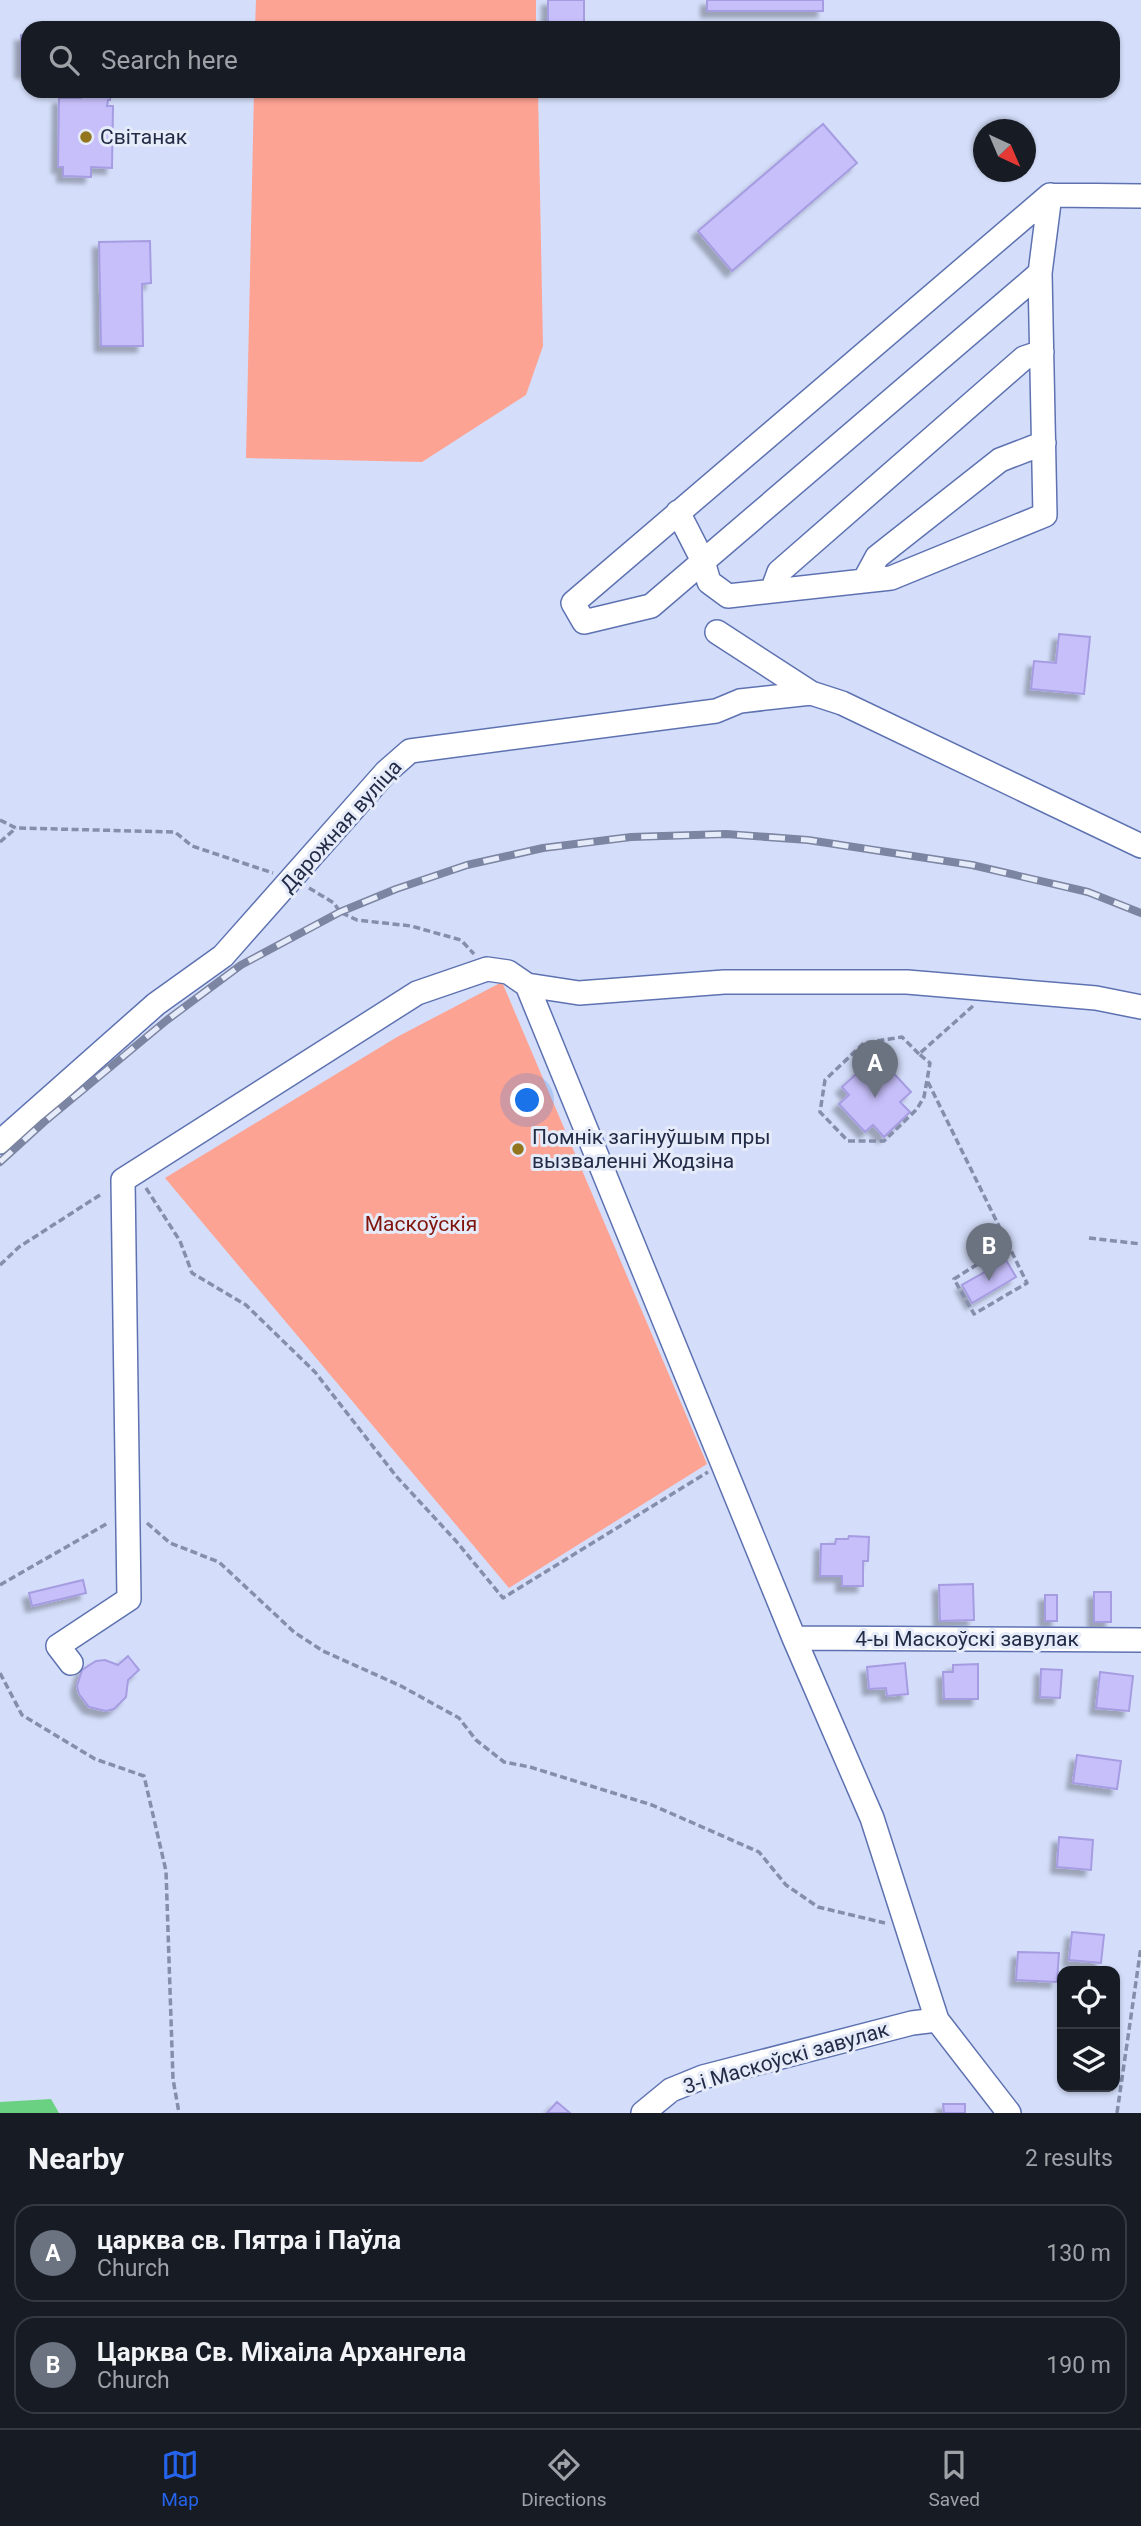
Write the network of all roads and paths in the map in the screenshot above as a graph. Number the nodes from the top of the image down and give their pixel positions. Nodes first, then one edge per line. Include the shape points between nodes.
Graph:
1 (1050, 195) junction
2 (1141, 196) edge
3 (1040, 273) junction
4 (1042, 352) junction
5 (1044, 443) junction
6 (678, 512) junction
7 (703, 561) junction
8 (864, 581) junction
9 (772, 591) junction
10 (717, 632) dead end
11 (811, 693) junction
12 (0, 820) edge
13 (16, 828) junction
14 (0, 842) edge
15 (1141, 846) edge
16 (292, 880) junction
17 (487, 969) junction
18 (527, 985) junction
19 (975, 987) junction
20 (1141, 1007) edge
21 (919, 1054) junction
22 (927, 1080) junction
23 (0, 1142) edge
24 (129, 1176) junction
25 (1089, 1238) dead end
26 (1141, 1244) edge
27 (1008, 1245) junction
28 (0, 1265) edge
29 (722, 1463) junction
30 (128, 1508) junction
31 (0, 1585) edge
32 (794, 1638) junction
33 (1141, 1640) edge
34 (71, 1663) dead end
35 (0, 1673) edge
36 (907, 1928) junction
37 (1141, 1947) edge
38 (937, 2020) junction
39 (179, 2113) edge
40 (642, 2113) edge
41 (1009, 2113) edge
42 (1117, 2113) edge

1 - 2 street
1 - 3 street
1 - 6 street
3 - 4 street
3 - 7 street
4 - 5 street
4 - 9 street via 1024,358 779,572
5 - 8 street via 1000,460 877,557
5 - 8 street via 1045,515 891,579
6 - 7 street
6 - 7 street via 573,603 584,622 651,606
7 - 9 street via 709,582 728,596
8 - 9 street
10 - 11 street
11 - 15 street via 842,703
11 - 16 street, Дарожная вуліца via 740,701 716,711 410,751 386,772
12 - 13 path
13 - 14 path
13 - 16 path via 175,832 192,846
16 - 17 path via 357,920 411,926 461,940
16 - 23 street, Дарожная вуліца via 223,956 156,1004
17 - 18 street via 508,972
17 - 24 street via 417,993
18 - 19 street via 579,993 724,982 907,982
18 - 29 street
19 - 20 street via 1096,998
19 - 21 path via 975,1003
21 - 22 path via 930,1063
21 - 22 path via 902,1037 864,1043 825,1080 820,1112 848,1141 884,1141 917,1109
22 - 27 path
24 - 28 path via 19,1247
24 - 29 path via 180,1241 192,1273 246,1305 315,1372 396,1476 503,1598
24 - 30 street
25 - 26 path
27 - 27 path via 1027,1283 974,1314 954,1279
29 - 32 street
30 - 31 path
30 - 34 street via 129,1599 58,1646
30 - 36 path via 170,1543 219,1562 294,1632 323,1651 459,1718 476,1740 505,1762 652,1805 759,1852 786,1885 818,1907
32 - 33 street, 4-ы Маскоўскі завулак
32 - 36 street via 872,1818
35 - 39 path via 22,1715 95,1759 144,1776 166,1871 173,2080
36 - 38 street
37 - 42 path
38 - 40 street, 3-і Маскоўскі завулак via 703,2077 671,2090
38 - 41 street

